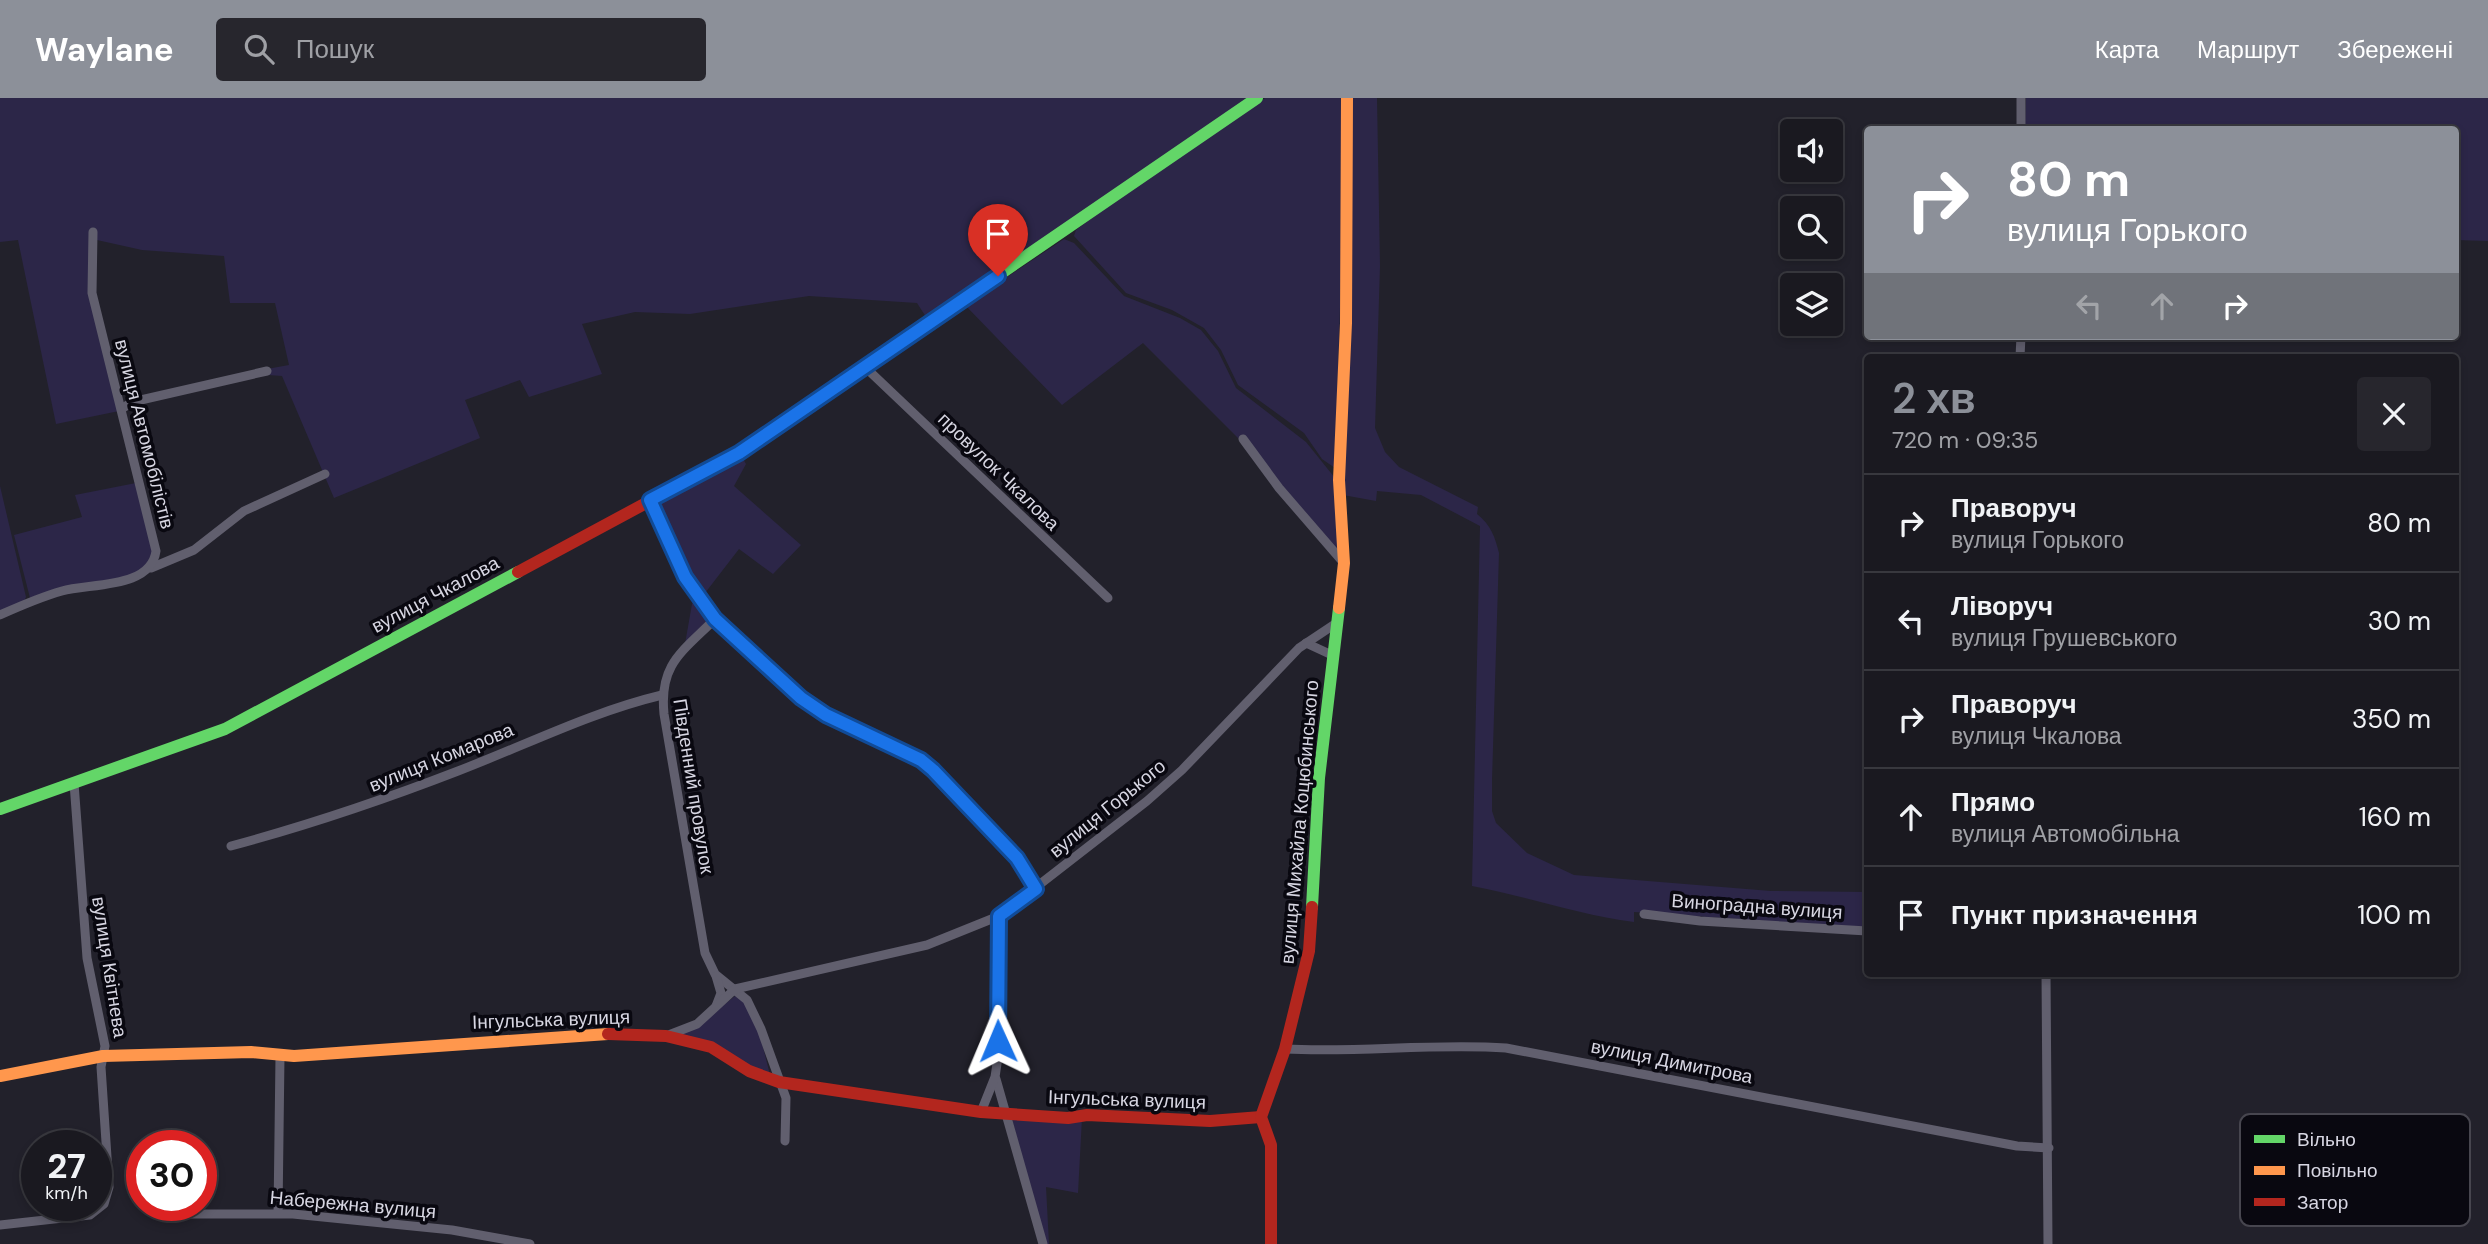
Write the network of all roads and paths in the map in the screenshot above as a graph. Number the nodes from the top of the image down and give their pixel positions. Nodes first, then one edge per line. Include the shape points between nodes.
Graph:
1 (1257, 98) edge
2 (1346, 98) edge
3 (2021, 98) edge
4 (2021, 126) edge
5 (93, 232) dead end
6 (866, 368) junction
7 (267, 372) dead end
8 (122, 408) junction
9 (1243, 439) dead end
10 (325, 474) dead end
11 (650, 500) junction
12 (1344, 563) junction
13 (151, 568) junction
14 (1108, 598) dead end
15 (0, 615) edge
16 (715, 619) junction
17 (1338, 622) junction
18 (1306, 643) junction
19 (1334, 656) junction
20 (662, 695) junction
21 (74, 783) junction
22 (0, 809) edge
23 (231, 846) dead end
24 (1036, 889) junction
25 (1644, 914) dead end
26 (999, 916) junction
27 (1864, 931) edge
28 (715, 974) junction
29 (2046, 977) edge
30 (735, 989) junction
31 (713, 1010) junction
32 (666, 1036) junction
33 (1285, 1049) junction
34 (103, 1056) junction
35 (280, 1056) junction
36 (0, 1076) edge
37 (995, 1077) junction
38 (779, 1082) junction
39 (981, 1112) junction
40 (1008, 1114) junction
41 (1261, 1117) junction
42 (785, 1141) dead end
43 (2049, 1149) junction
44 (278, 1213) junction
45 (217, 1214) edge
46 (0, 1225) edge
47 (530, 1244) edge
48 (1043, 1244) edge
49 (1271, 1244) edge
50 (2048, 1244) edge

1 - 6 street, вулиця Чкалова
2 - 12 street, вулиця Михайла Коцюбинського via 1346,323 1339,480
3 - 4 street
5 - 8 street, вулиця Автомобілістів via 92,293
6 - 11 street, вулиця Чкалова via 739,453
6 - 14 street, провулок Чкалова
7 - 8 street
8 - 13 street, вулиця Автомобілістів via 156,551
9 - 12 street
10 - 13 street via 244,511 194,550
11 - 16 street via 685,577
11 - 21 street, вулиця Чкалова via 233,725
12 - 17 street, вулиця Михайла Коцюбинського
13 - 15 street via 96,588 64,590
16 - 20 street, Південний провулок via 669,669
16 - 24 street via 801,698 933,770 1017,858
17 - 18 street, вулиця Горького
17 - 19 street, вулиця Михайла Коцюбинського
18 - 19 street
18 - 24 street, вулиця Горького via 1164,786
19 - 33 street, вулиця Михайла Коцюбинського via 1319,778 1309,951
20 - 23 street, вулиця Комарова via 580,720 337,816
20 - 28 street, Південний провулок via 689,869 705,953
21 - 22 street, вулиця Чкалова
21 - 34 street, вулиця Квітнева via 81,905
24 - 26 street, вулиця Горького
25 - 27 street, Виноградна вулиця
26 - 30 street, вулиця Горького via 927,945
26 - 37 street
28 - 30 street
28 - 31 street, Південний провулок via 720,993
29 - 43 street
30 - 31 street
30 - 38 street via 747,1000 761,1029
31 - 32 street via 697,1024
32 - 35 street, Інгульська вулиця via 587,1033
32 - 38 street, Інгульська вулиця via 711,1047 749,1071
33 - 41 street, вулиця Михайла Коцюбинського
33 - 43 street, вулиця Димитрова via 1506,1048
34 - 35 street, Інгульська вулиця via 251,1052
34 - 36 street, Інгульська вулиця
34 - 46 street, вулиця Квітнева via 107,1198 98,1212 90,1215
35 - 44 street
37 - 39 street
37 - 40 street
38 - 39 street, Інгульська вулиця
38 - 42 street via 786,1098
39 - 40 street, Інгульська вулиця
40 - 41 street, Інгульська вулиця via 1210,1121
40 - 48 street
41 - 49 street via 1271,1145
43 - 50 street
44 - 45 street, Набережна вулиця
44 - 47 street, Набережна вулиця via 452,1230

